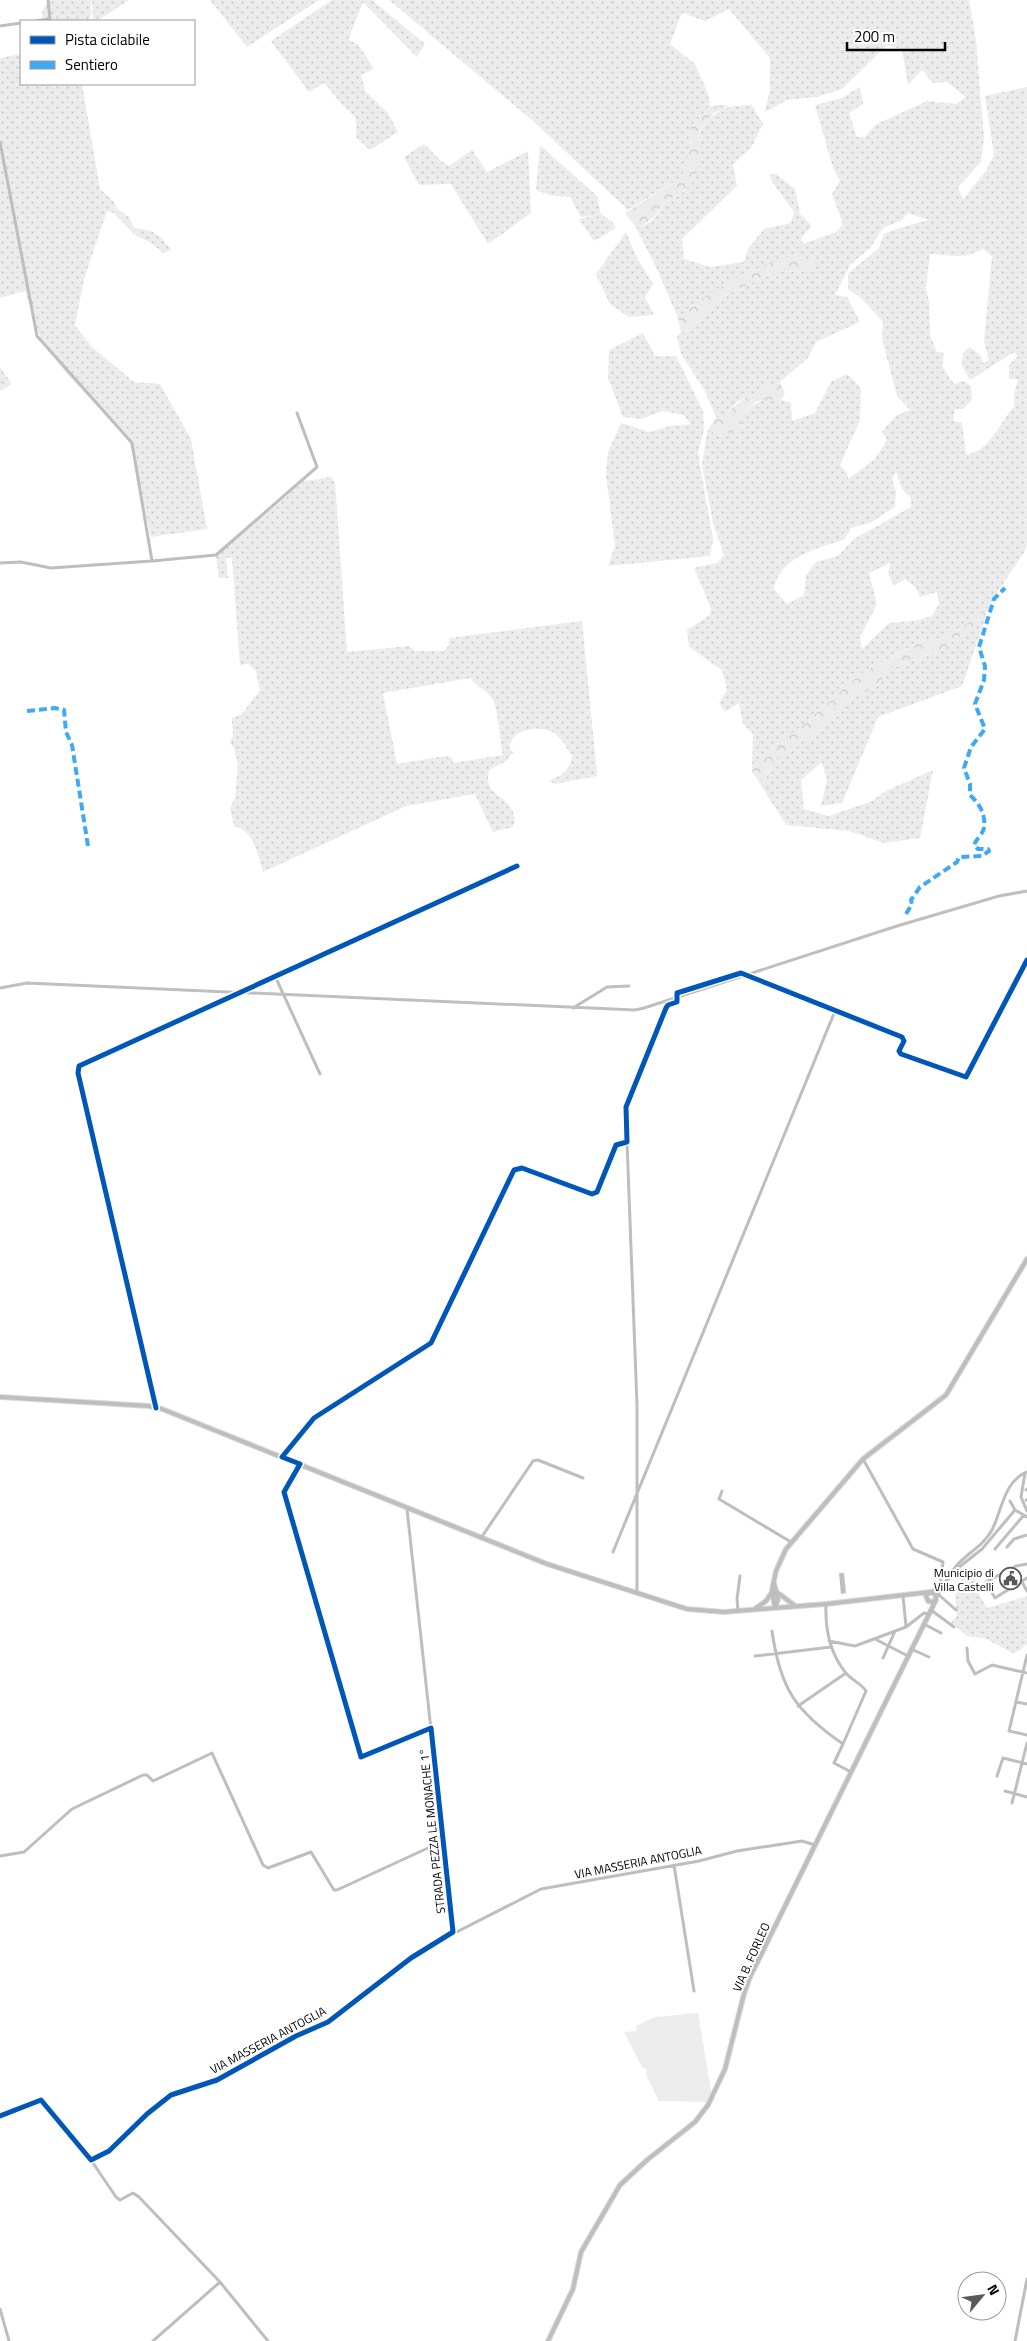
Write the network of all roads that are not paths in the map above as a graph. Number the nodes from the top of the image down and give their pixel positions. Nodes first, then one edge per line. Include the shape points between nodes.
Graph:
1 (48, 0) edge
2 (42, 20) edge
3 (20, 23) edge
4 (0, 26) edge
5 (0, 142) edge
6 (297, 413) dead end
7 (152, 561) junction
8 (0, 563) edge
9 (517, 866) dead end
10 (275, 976) junction
11 (836, 1011) dead end
12 (320, 1074) dead end
13 (1027, 1259) edge
14 (0, 1397) edge
15 (156, 1408) junction
16 (282, 1457) junction
17 (864, 1459) junction
18 (1026, 1472) edge
19 (583, 1478) dead end
20 (638, 1490) junction
21 (722, 1491) dead end
22 (1010, 1501) dead end
23 (407, 1509) junction
24 (1015, 1510) junction
25 (1027, 1510) edge
26 (1025, 1516) edge
27 (1027, 1536) edge
28 (481, 1538) junction
29 (791, 1542) junction
30 (1007, 1547) dead end
31 (995, 1549) dead end
32 (613, 1552) dead end
33 (1027, 1564) edge
34 (740, 1576) dead end
35 (1027, 1578) edge
36 (1022, 1582) junction
37 (774, 1583) junction
38 (942, 1585) junction
39 (772, 1590) junction
40 (1026, 1590) edge
41 (930, 1592) junction
42 (778, 1593) junction
43 (637, 1594) junction
44 (916, 1595) junction
45 (903, 1596) junction
46 (937, 1598) junction
47 (927, 1599) junction
48 (826, 1604) junction
49 (796, 1606) junction
50 (756, 1608) junction
51 (775, 1608) junction
52 (956, 1610) dead end
53 (738, 1611) junction
54 (930, 1612) junction
55 (924, 1624) junction
56 (906, 1627) junction
57 (954, 1627) dead end
58 (772, 1631) dead end
59 (895, 1631) junction
60 (941, 1632) dead end
61 (874, 1639) junction
62 (830, 1641) junction
63 (888, 1646) junction
64 (831, 1647) junction
65 (967, 1648) dead end
66 (911, 1649) junction
67 (776, 1653) junction
68 (1027, 1655) edge
69 (755, 1656) dead end
70 (908, 1656) junction
71 (929, 1657) dead end
72 (883, 1658) dead end
73 (846, 1672) junction
74 (1025, 1673) edge
75 (1016, 1702) junction
76 (1027, 1704) edge
77 (798, 1706) junction
78 (1027, 1735) edge
79 (842, 1744) junction
80 (1027, 1744) edge
81 (1022, 1763) junction
82 (1027, 1764) edge
83 (851, 1772) junction
84 (997, 1776) dead end
85 (1005, 1791) dead end
86 (1014, 1793) junction
87 (1027, 1797) edge
88 (1012, 1803) dead end
89 (444, 1841) junction
90 (815, 1845) junction
91 (0, 1856) edge
92 (674, 1865) junction
93 (453, 1932) junction
94 (694, 1991) dead end
95 (0, 2116) edge
96 (91, 2160) junction
97 (1027, 2279) edge
98 (220, 2282) junction
99 (0, 2309) edge
100 (9, 2341) edge
101 (153, 2341) edge
102 (268, 2341) edge
103 (548, 2341) edge
104 (1015, 2341) edge

1 - 2 street via 50,19
3 - 4 street
5 - 7 street via 37,336 132,444
6 - 7 street via 317,467 216,555
7 - 8 street via 51,568 21,562
9 - 10 street
10 - 12 street
10 - 15 street via 78,1069
11 - 20 street
13 - 17 main road via 946,1395
14 - 15 main road
15 - 16 main road
16 - 20 street via 314,1418 431,1343 514,1170 522,1168 595,1194 616,1145 627,1142
16 - 23 main road
17 - 29 main road
17 - 38 street via 913,1549 943,1562
18 - 25 street via 1021,1497
18 - 38 street via 1009,1487 985,1541 957,1565
19 - 28 street via 538,1460 533,1461
20 - 32 street
20 - 43 street
21 - 29 street via 719,1499
22 - 24 street
23 - 28 main road
23 - 89 street, STRADA PEZZA LE MONACHE 1°
24 - 26 street
24 - 38 street via 982,1549
26 - 31 street
27 - 30 street via 1014,1539
28 - 43 main road
29 - 37 main road via 781,1557
33 - 36 street via 1016,1566 986,1582 995,1598
34 - 53 street
35 - 36 street
36 - 40 street
37 - 39 main road
37 - 42 main road
38 - 41 street
38 - 46 street
39 - 50 main road via 766,1601
39 - 51 main road
41 - 44 main road
41 - 46 main road
41 - 47 main road
42 - 49 main road
42 - 51 main road
43 - 53 main road via 704,1612
44 - 45 main road
44 - 47 main road
45 - 48 main road
45 - 56 street
46 - 47 main road via 931,1602
46 - 52 street
46 - 54 main road, VIA B. FORLEO
47 - 54 main road
48 - 49 main road
48 - 62 street via 825,1621
49 - 51 main road
50 - 51 main road
50 - 53 main road
54 - 55 main road, VIA B. FORLEO
54 - 56 street
54 - 57 street
55 - 60 street
55 - 66 main road, VIA B. FORLEO
56 - 59 street
58 - 67 street
59 - 61 street
59 - 63 street
61 - 62 street via 854,1646
61 - 63 street
62 - 64 street
63 - 70 street
63 - 72 street
64 - 67 street
64 - 73 street
65 - 74 street via 968,1661 975,1674 992,1665
66 - 70 main road, VIA B. FORLEO
66 - 71 street
67 - 69 street
67 - 77 street via 786,1687
68 - 74 street
70 - 83 main road, VIA B. FORLEO
73 - 77 street
73 - 79 street via 866,1691
74 - 75 street
75 - 76 street
75 - 78 street via 1009,1731
77 - 79 street
79 - 83 street via 834,1763
80 - 81 street
81 - 82 street
81 - 84 street via 1003,1758
81 - 86 street
83 - 90 main road, VIA B. FORLEO
85 - 86 street
86 - 87 street
86 - 88 street
89 - 91 street via 337,1890 311,1852 268,1868 263,1865 212,1753 153,1781 143,1775 81,1803 58,1819 24,1852
89 - 93 street, STRADA PEZZA LE MONACHE 1°
90 - 92 street, VIA MASSERIA ANTOGLIA via 802,1841
90 - 103 main road, VIA B. FORLEO via 750,1977 725,2069 708,2105 695,2122 620,2185 581,2252 573,2289
92 - 93 street, VIA MASSERIA ANTOGLIA via 541,1889
92 - 94 street
93 - 96 street, VIA MASSERIA ANTOGLIA via 411,1958 328,2022 217,2080 171,2096 109,2151
95 - 96 street via 41,2100
96 - 98 street via 116,2197 120,2200 135,2193
97 - 104 street
98 - 101 street
98 - 102 street
99 - 100 street

